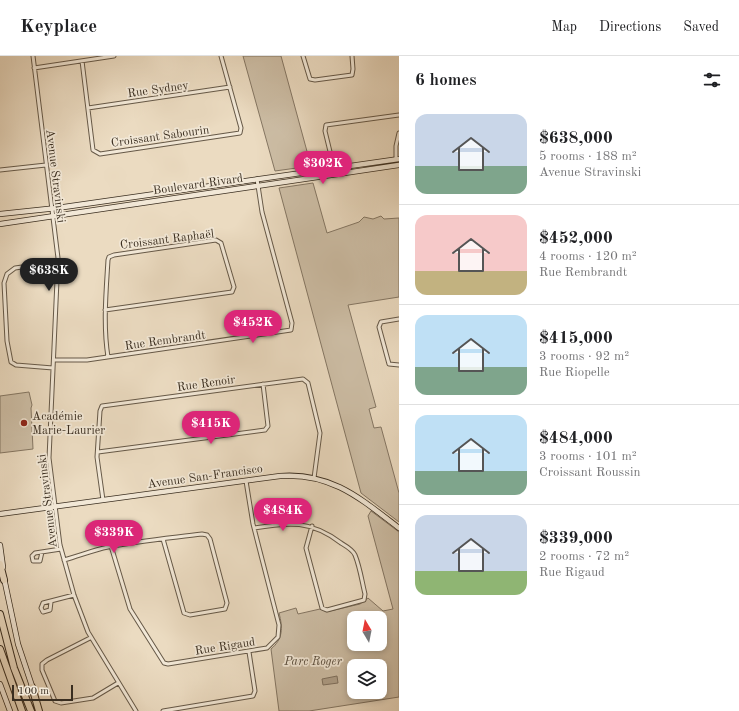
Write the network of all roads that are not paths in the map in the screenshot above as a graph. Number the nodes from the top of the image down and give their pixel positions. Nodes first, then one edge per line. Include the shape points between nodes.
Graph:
1 (33, 56) edge
2 (114, 56) edge
3 (222, 56) edge
4 (303, 56) edge
5 (352, 56) edge
6 (82, 61) junction
7 (34, 68) junction
8 (230, 88) junction
9 (88, 108) junction
10 (399, 115) edge
11 (399, 133) edge
12 (398, 159) edge
13 (46, 165) junction
14 (399, 166) edge
15 (334, 168) junction
16 (0, 170) edge
17 (257, 179) junction
18 (258, 186) junction
19 (51, 208) junction
20 (0, 214) edge
21 (52, 216) junction
22 (0, 224) edge
23 (58, 262) junction
24 (105, 310) junction
25 (399, 319) edge
26 (108, 357) junction
27 (54, 360) junction
28 (399, 365) edge
29 (53, 368) junction
30 (263, 384) junction
31 (98, 452) junction
32 (314, 478) junction
33 (246, 481) junction
34 (103, 500) junction
35 (55, 507) junction
36 (0, 514) edge
37 (312, 526) junction
38 (254, 528) junction
39 (399, 528) edge
40 (163, 539) junction
41 (0, 545) edge
42 (111, 546) junction
43 (61, 549) junction
44 (42, 552) dead end
45 (64, 560) junction
46 (0, 564) edge
47 (4, 580) junction
48 (74, 594) junction
49 (51, 602) dead end
50 (0, 614) edge
51 (90, 638) junction
52 (0, 649) edge
53 (248, 652) junction
54 (118, 683) junction
55 (0, 684) edge
56 (32, 687) joint
57 (10, 711) edge
58 (22, 711) edge
59 (31, 711) edge
60 (41, 711) edge
61 (136, 711) edge
62 (163, 711) edge

1 - 7 street, Avenue Stravinski
2 - 6 street
3 - 8 street, Croissant Sabourin
4 - 5 street via 310,79 315,80 352,75
6 - 7 street
6 - 9 street, Croissant Sabourin
7 - 13 street, Avenue Stravinski
8 - 9 street, Rue Sydney
8 - 9 street, Croissant Sabourin via 241,132 97,154 93,150
10 - 15 street via 326,125 325,131
11 - 12 street via 396,146
12 - 15 street, Boulevard Rivard
13 - 16 street
13 - 19 street, Avenue Stravinski
14 - 18 street, Boulevard Rivard
15 - 17 street, Boulevard Rivard
17 - 18 street, Rue Rembrandt
17 - 19 street, Boulevard Rivard
18 - 21 street, Boulevard Rivard
18 - 26 street, Rue Rembrandt via 263,217 292,323 291,330
19 - 20 street, Boulevard Rivard
19 - 21 street, Avenue Stravinski
21 - 22 street, Boulevard Rivard
21 - 23 street, Avenue Stravinski
23 - 27 street, Avenue Stravinski
23 - 29 street via 15,268 7,274 4,283 6,341 11,362 16,365
24 - 24 street, Croissant Raphaël via 110,256 216,240 221,243 234,287 232,292
24 - 26 street, Croissant Raphaël via 104,333
25 - 28 street via 381,322 379,327 389,364
26 - 27 street, Rue Rembrandt via 80,361
27 - 29 street, Avenue Stravinski
29 - 35 street, Avenue Stravinski via 49,458
30 - 31 street, Rue Renoir via 102,406
30 - 31 street via 268,426 265,430
30 - 32 street, Rue Renoir via 303,379 307,381 320,433
31 - 34 street, Rue Renoir
32 - 33 street, Avenue San-Francisco via 284,476
32 - 39 street, Avenue San-Francisco via 348,490
33 - 34 street, Avenue San-Francisco
33 - 38 street, Rue Rigaud
34 - 35 street, Avenue San-Francisco
35 - 36 street, Avenue San-Francisco
35 - 43 street, Avenue Stravinski
37 - 37 street via 354,553 365,594 364,600 327,610 322,608 306,548
37 - 38 street via 289,523
38 - 53 street, Rue Rigaud via 280,629 278,637 270,646
40 - 40 street via 208,535 227,603 226,608 190,615 184,612
40 - 42 street
41 - 47 street
42 - 45 street
42 - 53 street, Rue Rigaud via 130,609 164,663
43 - 44 street
43 - 45 street, Avenue Stravinski
45 - 48 street, Avenue Stravinski
46 - 47 highway
47 - 56 street via 13,625
48 - 49 street
48 - 51 street, Avenue Stravinski
50 - 59 highway via 14,668
51 - 54 street, Avenue Stravinski
51 - 54 street via 42,664 55,701 60,703 93,698
52 - 58 highway
53 - 62 street via 255,691 253,696
54 - 61 street, Avenue Stravinski
55 - 57 street
56 - 60 highway

